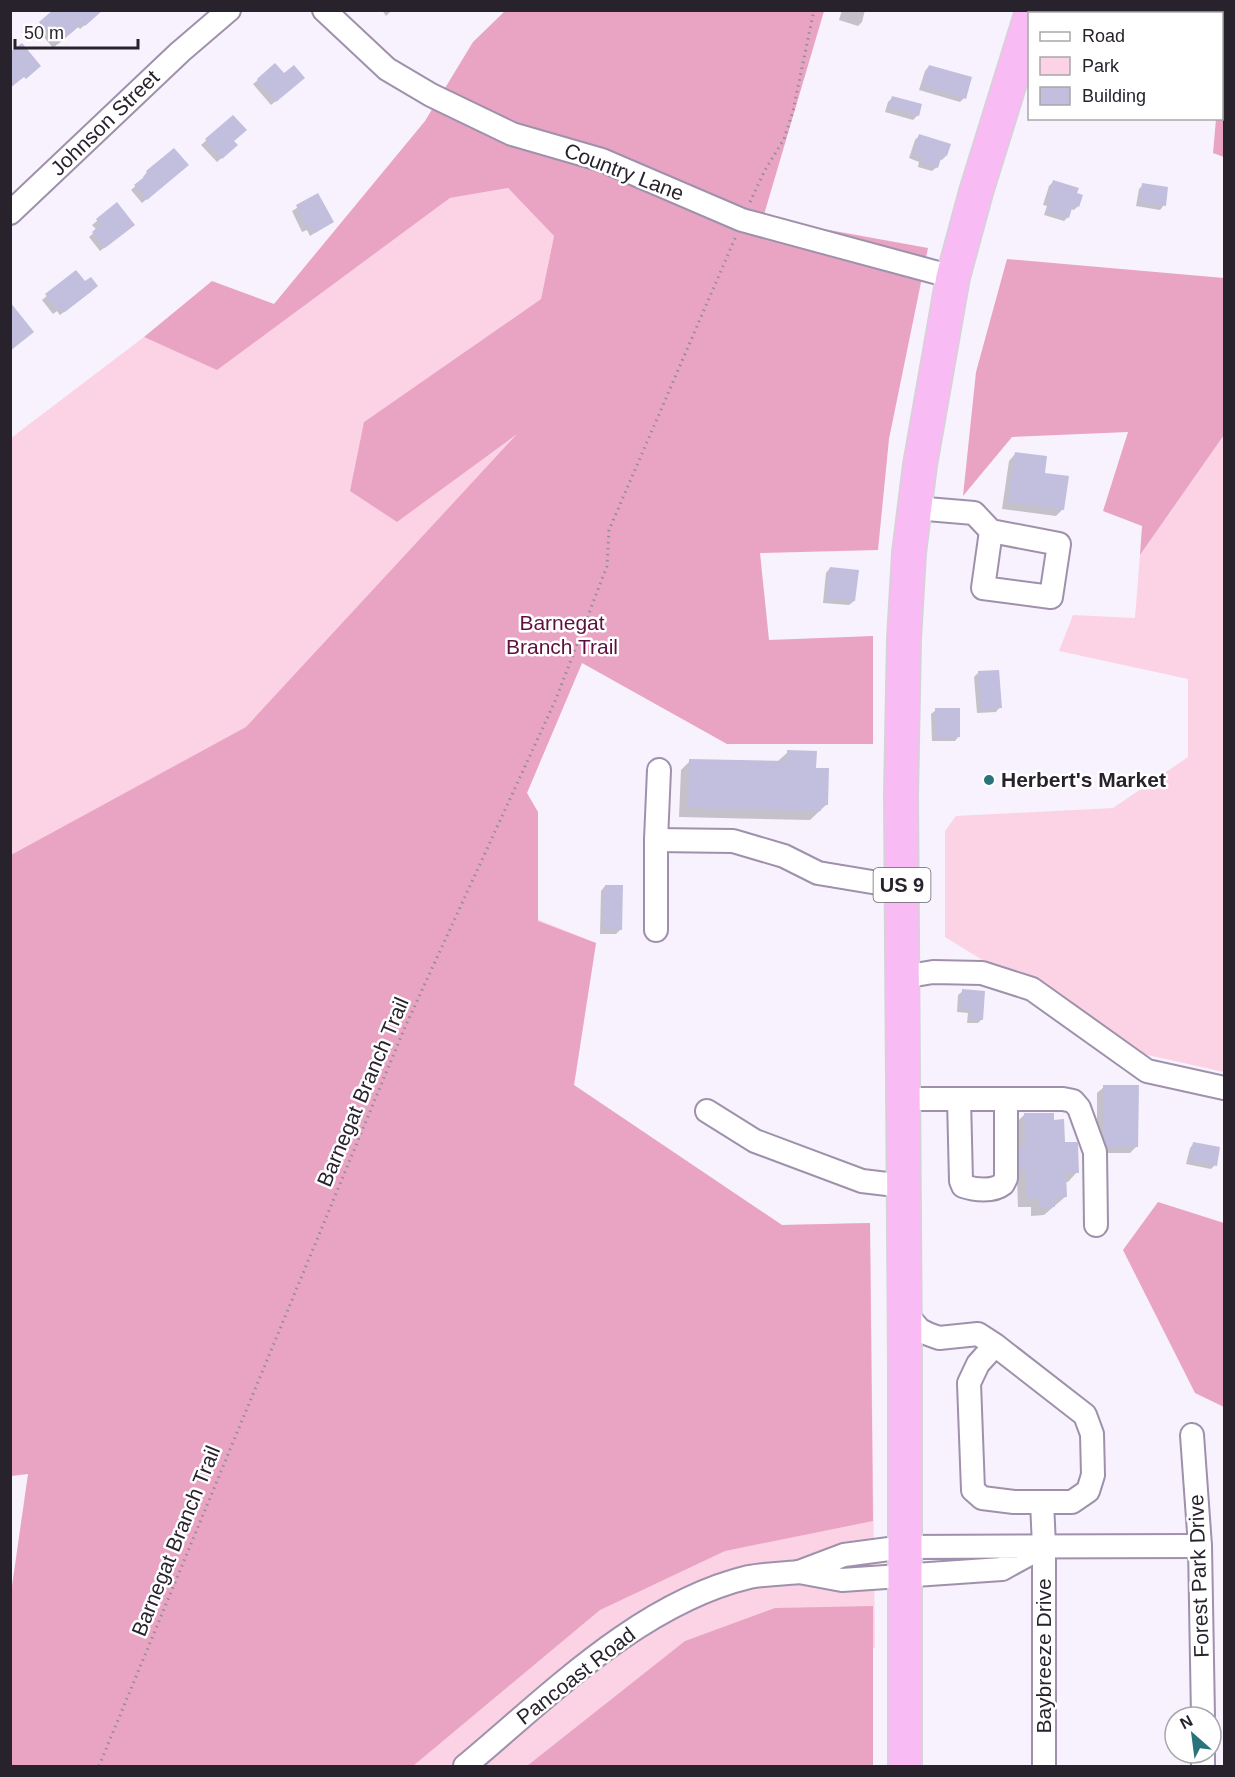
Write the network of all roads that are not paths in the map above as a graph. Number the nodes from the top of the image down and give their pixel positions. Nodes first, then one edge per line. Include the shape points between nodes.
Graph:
1 (229, 10) edge
2 (324, 10) edge
3 (1028, 24) edge
4 (10, 213) edge
5 (952, 277) junction
6 (915, 508) junction
7 (991, 531) dead end
8 (659, 770) dead end
9 (656, 840) junction
10 (902, 887) junction
11 (656, 930) dead end
12 (903, 977) junction
13 (1224, 1088) edge
14 (904, 1099) junction
15 (959, 1099) junction
16 (1006, 1099) junction
17 (707, 1110) dead end
18 (904, 1186) junction
19 (1096, 1225) dead end
20 (905, 1313) junction
21 (995, 1345) junction
22 (1192, 1435) dead end
23 (1042, 1502) junction
24 (1044, 1546) junction
25 (1200, 1546) junction
26 (904, 1561) junction
27 (1203, 1705) edge
28 (465, 1767) edge
29 (905, 1767) edge
30 (1044, 1767) edge

1 - 4 street, Johnson Street
2 - 5 street, Country Lane via 387,69 512,134 602,160 742,220
3 - 5 highway, US 9
5 - 6 highway, US 9
6 - 7 street via 974,513
6 - 10 highway, US 9 via 904,639
8 - 9 street
9 - 10 street via 734,841 784,856 818,873
9 - 11 street
10 - 12 highway, US 9
12 - 13 street via 933,972 982,973 1032,989 1147,1071
12 - 14 highway, US 9
14 - 15 street
14 - 18 highway, US 9
15 - 16 street
15 - 16 street via 961,1181 963,1186 992,1189 1006,1178
16 - 19 street via 1063,1098 1079,1108 1095,1152
17 - 18 street via 755,1141 775,1149 862,1181
18 - 20 highway, US 9
20 - 21 street via 920,1330 939,1338 978,1334
20 - 26 highway, US 9
21 - 23 street via 978,1364 969,1383 972,1490 982,1498
21 - 23 street via 1084,1415 1092,1434 1093,1475 1088,1491 1072,1502
22 - 25 street, Forest Park Drive
23 - 24 street, Baybreeze Drive
24 - 25 street, Pancoast Road
24 - 26 street, Pancoast Road via 1002,1569
24 - 30 street, Baybreeze Drive
25 - 27 street, Forest Park Drive
26 - 28 street, Pancoast Road via 842,1580 799,1572 750,1577 703,1592 653,1617 607,1647
26 - 29 highway, US 9

